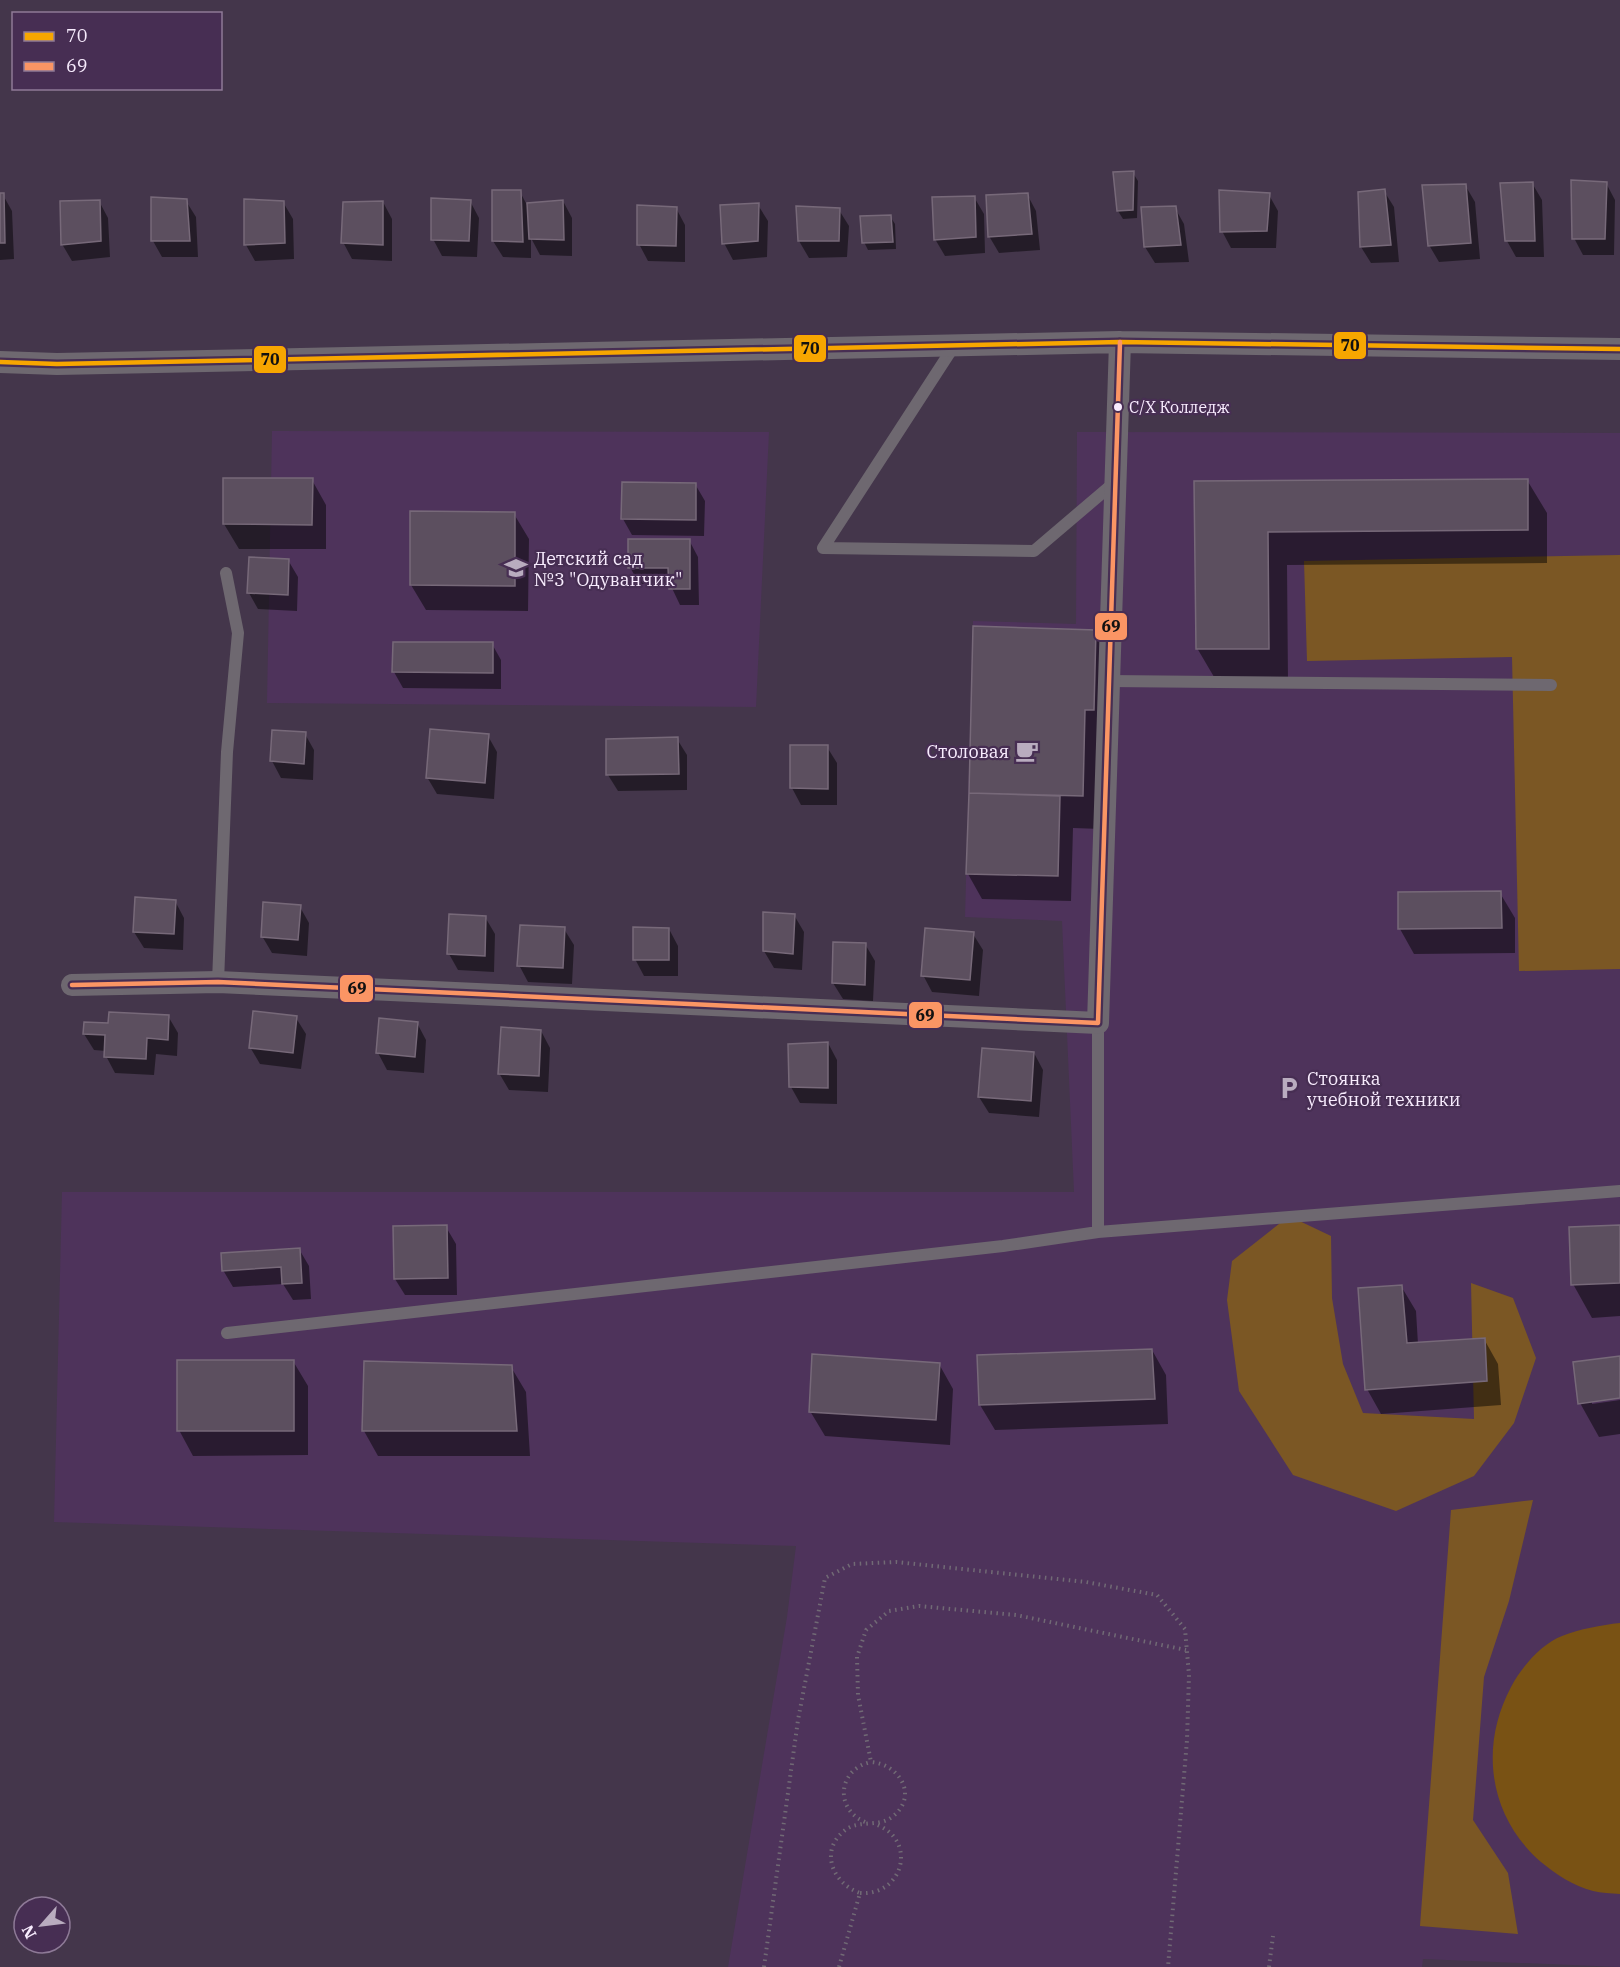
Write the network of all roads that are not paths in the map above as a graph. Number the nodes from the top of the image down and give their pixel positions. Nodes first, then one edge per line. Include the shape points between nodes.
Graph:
1 (1120, 342) junction
2 (954, 346) junction
3 (1620, 349) edge
4 (0, 362) edge
5 (1115, 481) junction
6 (226, 573) dead end
7 (1109, 681) junction
8 (1551, 685) dead end
9 (218, 982) junction
10 (72, 985) dead end
11 (1098, 1023) junction
12 (1620, 1191) edge
13 (1098, 1232) junction
14 (227, 1333) dead end

1 - 2 street
1 - 3 street
1 - 5 street
2 - 4 street
2 - 5 lane via 823,548 1034,551
5 - 7 street
6 - 9 lane via 238,633 227,752
7 - 8 lane
7 - 11 street
9 - 10 street
9 - 11 street
11 - 13 lane
12 - 13 lane
13 - 14 lane

